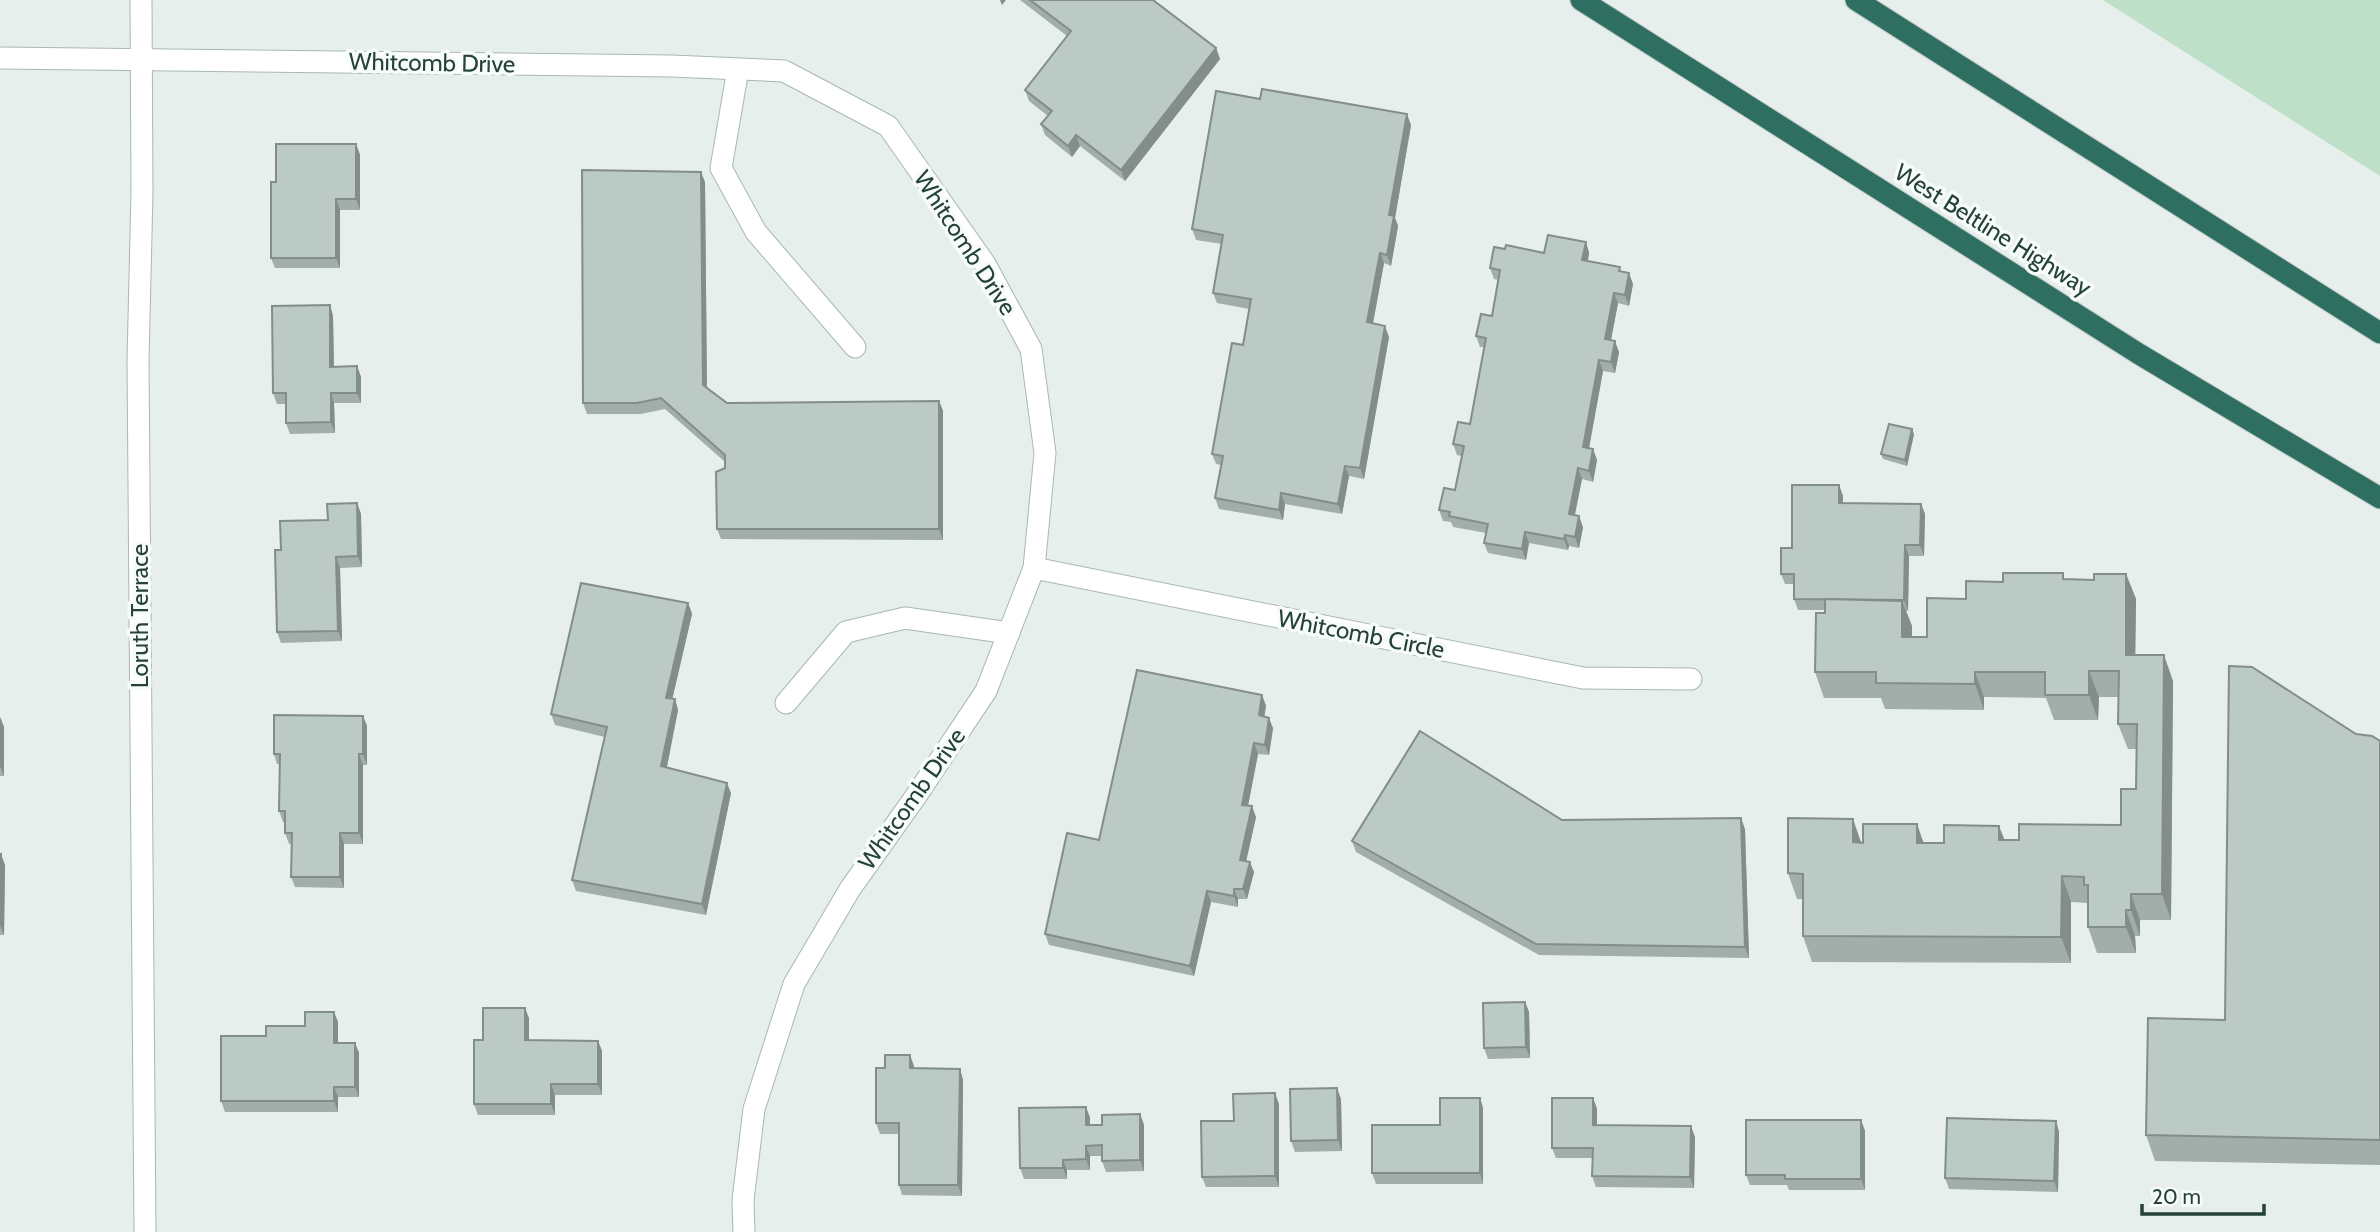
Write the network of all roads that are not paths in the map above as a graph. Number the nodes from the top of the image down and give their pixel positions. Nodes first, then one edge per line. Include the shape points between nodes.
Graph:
1 (141, 0) edge
2 (1581, 0) edge
3 (1856, 0) edge
4 (0, 58) edge
5 (141, 59) junction
6 (738, 69) junction
7 (2380, 333) edge
8 (855, 347) dead end
9 (2380, 498) edge
10 (1034, 568) junction
11 (1009, 633) junction
12 (1691, 679) dead end
13 (786, 703) dead end
14 (145, 1232) edge
15 (744, 1232) edge

1 - 5 street, Loruth Terrace
2 - 9 highway, West Beltline Highway via 2139,354
3 - 7 highway
4 - 5 street, Whitcomb Drive
5 - 6 street, Whitcomb Drive
5 - 14 street, Loruth Terrace via 138,362
6 - 8 street via 720,168 756,232
6 - 10 street, Whitcomb Drive via 784,71 888,126 985,264 1031,349 1045,453
10 - 11 street, Whitcomb Drive
10 - 12 street, Whitcomb Circle via 1583,678
11 - 13 street via 905,618 846,632
11 - 15 street, Whitcomb Drive via 986,691 850,889 794,984 754,1109 743,1200

